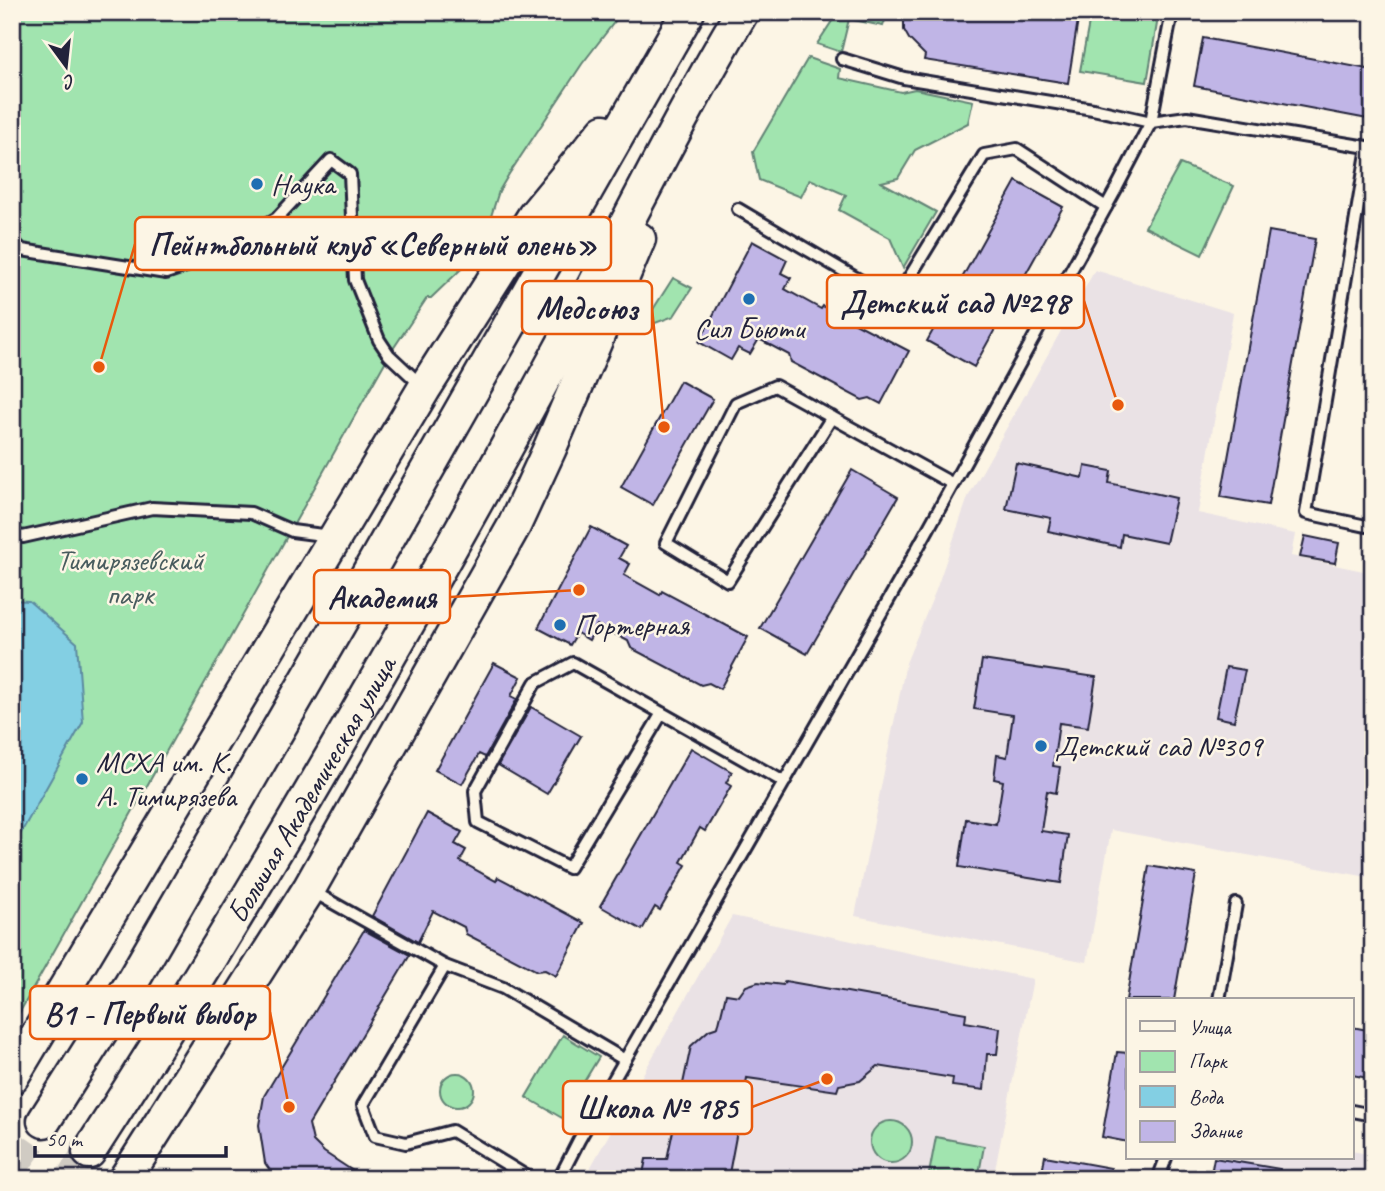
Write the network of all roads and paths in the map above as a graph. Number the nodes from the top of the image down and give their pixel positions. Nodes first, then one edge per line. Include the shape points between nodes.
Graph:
1 (688, 12) edge
2 (742, 12) edge
3 (1172, 12) edge
4 (662, 59) junction
5 (842, 60) dead end
6 (712, 62) junction
7 (1151, 122) junction
8 (1370, 148) edge
9 (1106, 206) junction
10 (738, 209) dead end
11 (12, 241) edge
12 (424, 389) junction
13 (832, 417) junction
14 (953, 484) junction
15 (1373, 521) edge
16 (12, 534) edge
17 (335, 536) junction
18 (662, 713) junction
19 (784, 782) junction
20 (309, 889) junction
21 (1236, 904) dead end
22 (445, 966) junction
23 (1219, 998) edge
24 (625, 1060) junction
25 (12, 1077) edge
26 (1354, 1111) edge
27 (1373, 1115) edge
28 (44, 1121) tunnel mouth
29 (89, 1152) tunnel mouth
30 (1165, 1160) edge
31 (125, 1179) edge
32 (531, 1179) edge
33 (559, 1179) edge
34 (1158, 1179) edge

1 - 4 main road, Большая Академическая улица
2 - 6 main road, Большая Академическая улица
3 - 7 lane
4 - 12 main road via 534,216
4 - 28 main road, Большая Академическая улица via 138,972
5 - 7 lane via 904,78
6 - 20 main road via 514,526
6 - 29 main road, Большая Академическая улица via 557,355 390,655 180,1011
7 - 8 lane via 1188,117
7 - 9 lane
8 - 15 lane via 1306,513 1366,526
9 - 10 lane via 1017,149 984,155 895,301
9 - 14 lane
11 - 12 lane via 22,250 166,273 212,257 277,218 331,160 350,174 355,280 374,328 389,355
12 - 17 main road
13 - 13 lane via 775,386 736,403 666,543 728,581
13 - 14 lane
14 - 19 lane
16 - 17 lane via 23,537 152,508 251,513 292,531
17 - 25 main road
18 - 18 lane via 573,663 535,683 475,791 478,822 569,868
18 - 19 lane
19 - 24 lane
20 - 22 lane
20 - 31 main road
21 - 23 lane
22 - 24 lane via 503,988
22 - 32 lane via 363,1105 375,1136 405,1143 452,1131
24 - 33 lane
26 - 27 lane
30 - 34 lane

